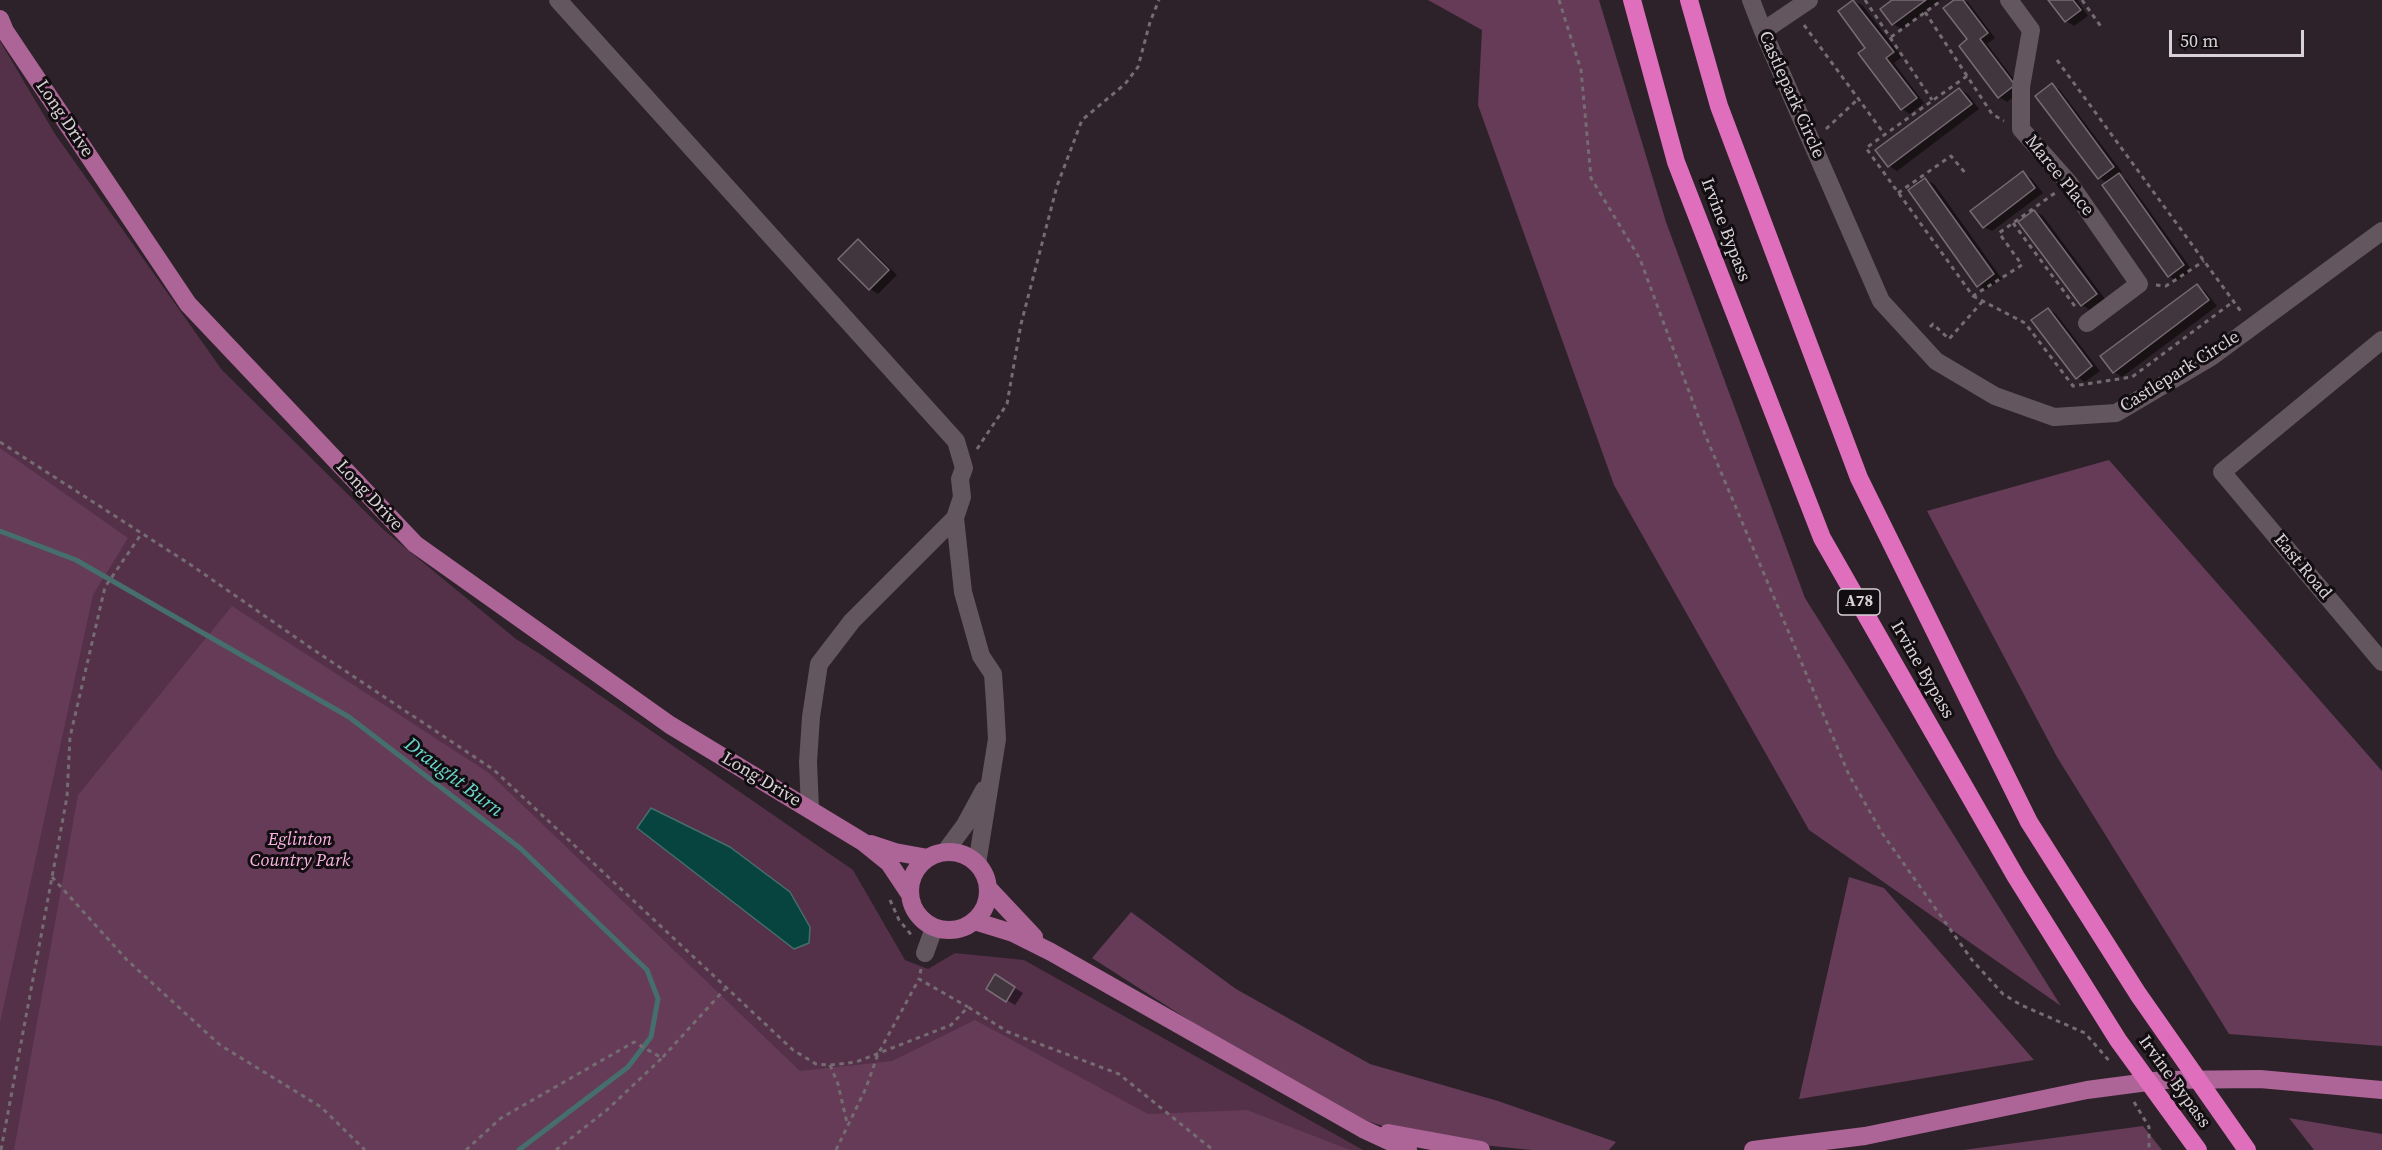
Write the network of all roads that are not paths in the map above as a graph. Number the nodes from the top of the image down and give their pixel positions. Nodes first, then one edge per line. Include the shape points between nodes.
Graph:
1 (558, 0) edge
2 (1632, 0) edge
3 (1689, 0) edge
4 (1751, 0) edge
5 (1809, 0) edge
6 (2008, 0) edge
7 (0, 19) edge
8 (1762, 31) junction
9 (2382, 231) edge
10 (2087, 323) road end
11 (2382, 339) edge
12 (955, 518) junction
13 (2382, 662) edge
14 (989, 780) junction
15 (810, 809) junction
16 (863, 842) junction
17 (936, 855) junction
18 (977, 864) junction
19 (988, 888) junction
20 (909, 893) junction
21 (974, 921) junction
22 (934, 928) junction
23 (1051, 952) junction
24 (926, 953) dead end
25 (2382, 1090) edge
26 (1363, 1129) junction
27 (1408, 1150) edge
28 (1481, 1150) edge
29 (1753, 1150) edge
30 (2198, 1150) edge
31 (2247, 1150) edge

1 - 12 street via 956,441 964,468 960,479 962,497
2 - 30 highway, Irvine Bypass / A78 via 1676,162 1822,538 2016,877 2118,1040
3 - 31 highway, Irvine Bypass via 1719,106 1859,477 2029,822 2138,994
4 - 8 street, Castlepark Circle
5 - 8 street
6 - 10 street, Maree Place via 2031,30 2021,87 2021,129 2069,183 2139,284
7 - 15 main road, Long Drive via 188,304 415,544 670,725
8 - 9 street, Castlepark Circle via 1881,301 1936,361 1995,396 2054,417 2116,413 2211,357
11 - 13 street, East Road via 2222,472
12 - 14 street via 963,592 981,656 993,674 997,740
12 - 15 street via 852,621 819,664 808,762
14 - 17 street via 965,825
14 - 18 street
15 - 16 main road, Long Drive
16 - 17 main road, Long Drive via 895,852
16 - 20 main road, Long Drive via 889,863
17 - 18 main road via 957,853
17 - 20 main road via 914,873
18 - 19 main road
19 - 21 main road via 985,906
19 - 23 main road
20 - 22 main road via 917,914
21 - 22 main road via 955,930
21 - 23 main road via 1013,933
22 - 24 street
23 - 26 main road
25 - 29 main road via 2260,1078 2163,1080 2087,1090 1865,1136
26 - 27 main road
26 - 28 main road

